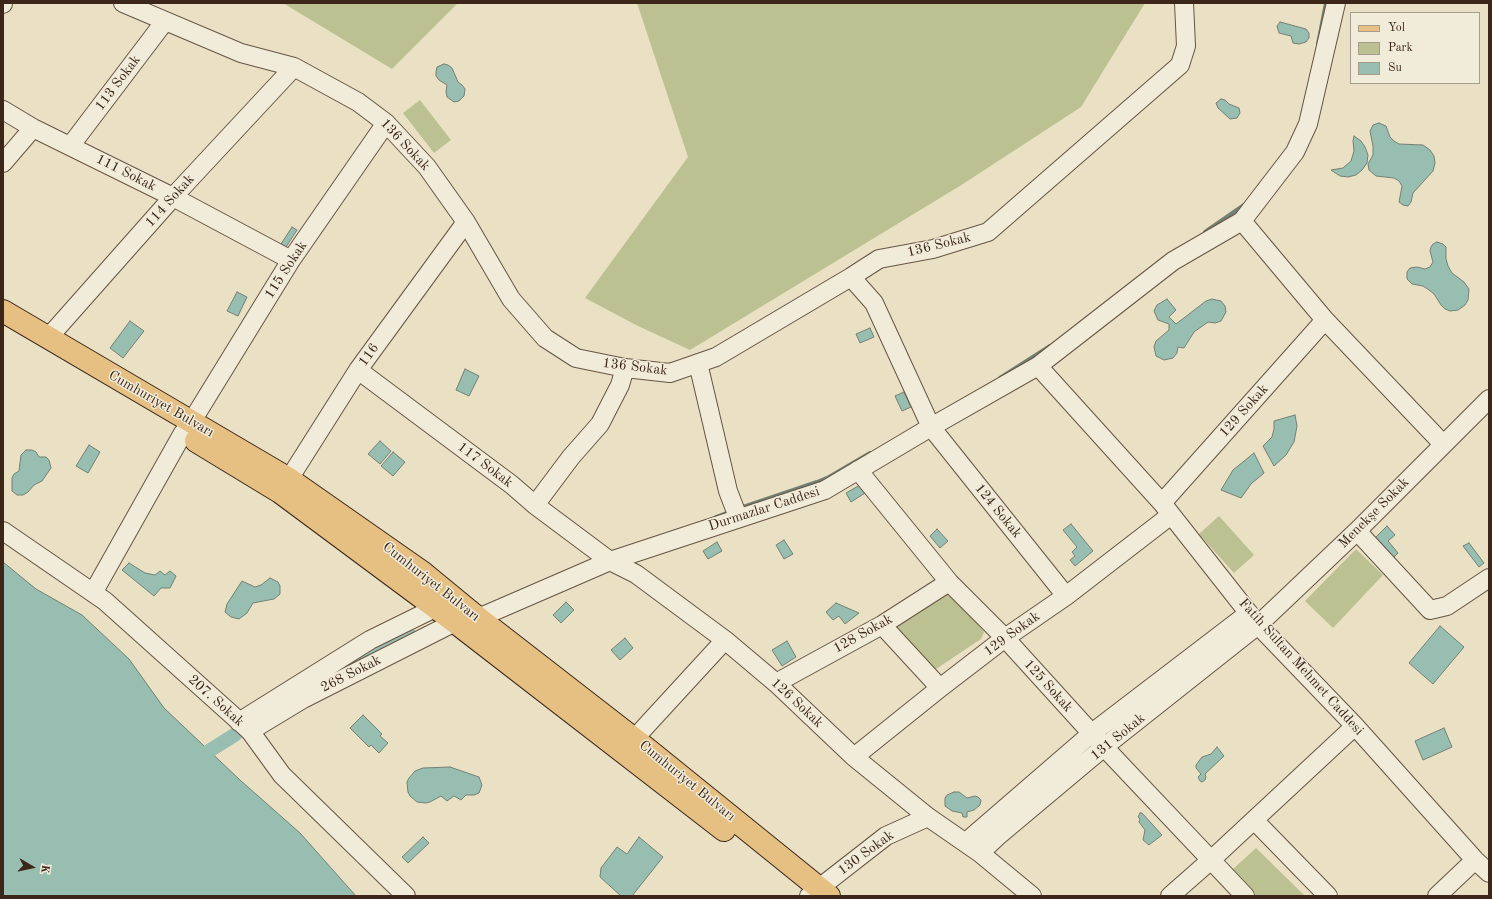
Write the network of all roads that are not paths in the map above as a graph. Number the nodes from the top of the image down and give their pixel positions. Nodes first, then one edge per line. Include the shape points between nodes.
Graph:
1 (123, 3) edge
2 (1184, 3) edge
3 (1336, 3) edge
4 (166, 21) junction
5 (294, 67) junction
6 (3, 110) edge
7 (386, 123) junction
8 (33, 128) junction
9 (71, 146) junction
10 (3, 163) edge
11 (173, 197) junction
12 (1242, 221) junction
13 (466, 222) junction
14 (290, 260) junction
15 (852, 277) junction
16 (3, 311) edge
17 (1326, 320) junction
18 (3, 326) edge
19 (48, 338) junction
20 (698, 363) junction
21 (1038, 366) junction
22 (625, 368) junction
23 (358, 370) junction
24 (1489, 399) edge
25 (187, 427) junction
26 (931, 427) junction
27 (1443, 444) junction
28 (858, 470) junction
29 (284, 486) junction
30 (535, 505) junction
31 (1167, 509) junction
32 (738, 517) junction
33 (1357, 531) junction
34 (3, 532) edge
35 (610, 561) junction
36 (1489, 578) edge
37 (949, 582) junction
38 (93, 593) junction
39 (1066, 596) junction
40 (435, 608) junction
41 (464, 618) junction
42 (1254, 619) junction
43 (882, 625) junction
44 (1005, 638) junction
45 (725, 640) junction
46 (776, 682) junction
47 (940, 688) junction
48 (245, 726) junction
49 (1355, 726) junction
50 (1092, 733) junction
51 (1104, 747) junction
52 (640, 750) junction
53 (854, 757) junction
54 (928, 817) junction
55 (1254, 820) junction
56 (973, 847) junction
57 (1212, 860) junction
58 (1475, 860) junction
59 (1489, 873) edge
60 (817, 894) edge
61 (406, 896) edge
62 (1032, 896) edge
63 (1170, 896) edge
64 (1244, 896) edge
65 (1328, 896) edge
66 (1437, 896) edge

1 - 4 street, 136 Sokak
2 - 15 street, 136 Sokak via 1186,46 1180,65 988,232 933,248 879,259
3 - 12 street via 1308,124 1295,152
4 - 5 street, 136 Sokak via 241,53
4 - 9 street, 113 Sokak
5 - 7 street, 136 Sokak via 358,102
5 - 11 street, 114 Sokak
6 - 8 street, 111 Sokak
7 - 13 street, 136 Sokak via 427,168
7 - 14 street, 115 Sokak
8 - 9 street, 111 Sokak
8 - 10 street
9 - 11 street, 111 Sokak
11 - 14 street, 111 Sokak
11 - 19 street, 114 Sokak
12 - 17 street
12 - 21 street, Durmazlar Caddesi via 1172,261
13 - 22 street, 136 Sokak via 511,299 545,338 576,358
13 - 23 street, 116
14 - 25 street, 115 Sokak
15 - 20 street, 136 Sokak via 716,358
15 - 26 street, 124 Sokak via 874,303
16 - 19 main road, Cumhuriyet Bulvarı
17 - 27 street
17 - 31 street, 129 Sokak
18 - 25 main road, Cumhuriyet Bulvarı
19 - 25 main road, Cumhuriyet Bulvarı
20 - 22 street, 136 Sokak via 670,373
20 - 32 street via 728,490
21 - 26 street, Durmazlar Caddesi
21 - 31 street, Fatih Sultan Mehmet Caddesi
22 - 30 street via 620,385 600,424 570,457
23 - 29 street, 116
23 - 30 street, 117 Sokak
24 - 27 street, Menekşe Sokak
25 - 29 main road, Cumhuriyet Bulvarı
25 - 38 street, 115 Sokak
26 - 28 street, Durmazlar Caddesi
26 - 39 street, 124 Sokak
27 - 33 street, Menekşe Sokak
28 - 32 street, Durmazlar Caddesi via 825,490
28 - 37 street, 125 Sokak
29 - 40 main road, Cumhuriyet Bulvarı
29 - 41 main road, Cumhuriyet Bulvarı via 422,572
30 - 35 street, 117 Sokak
31 - 39 street, 129 Sokak
31 - 42 street, Fatih Sultan Mehmet Caddesi
32 - 35 street, Durmazlar Caddesi
33 - 36 street via 1430,610 1447,606
33 - 42 street, Menekşe Sokak
34 - 38 street, 207. Sokak
35 - 41 street, Durmazlar Caddesi via 483,616
35 - 45 street, 126 Sokak via 636,574
37 - 43 street, 128 Sokak
37 - 44 street, 125 Sokak
38 - 48 street, 207. Sokak
39 - 44 street, 129 Sokak
40 - 41 main road, Cumhuriyet Bulvarı
40 - 48 street via 370,640
41 - 48 street, 268 Sokak
41 - 52 main road, Cumhuriyet Bulvarı
42 - 49 street, Fatih Sultan Mehmet Caddesi
42 - 50 street
42 - 51 street, 131 Sokak
43 - 46 street, 128 Sokak
43 - 47 street
44 - 47 street, 129 Sokak
44 - 50 street, 125 Sokak
45 - 46 street, 126 Sokak
45 - 52 street
46 - 53 street, 126 Sokak
47 - 53 street, 129 Sokak
48 - 61 street, 207. Sokak via 282,774
49 - 55 street
49 - 58 street, Fatih Sultan Mehmet Caddesi
50 - 51 street, 125 Sokak
50 - 56 street
51 - 56 street, 131 Sokak via 998,835
51 - 57 street, 125 Sokak
52 - 60 main road, Cumhuriyet Bulvarı
53 - 54 street, 126 Sokak
54 - 56 street, 126 Sokak
54 - 60 street, 130 Sokak via 886,836 841,870
55 - 57 street
55 - 65 street
56 - 62 street, 126 Sokak
57 - 63 street
57 - 64 street, 125 Sokak
58 - 59 street, Fatih Sultan Mehmet Caddesi
58 - 66 street

